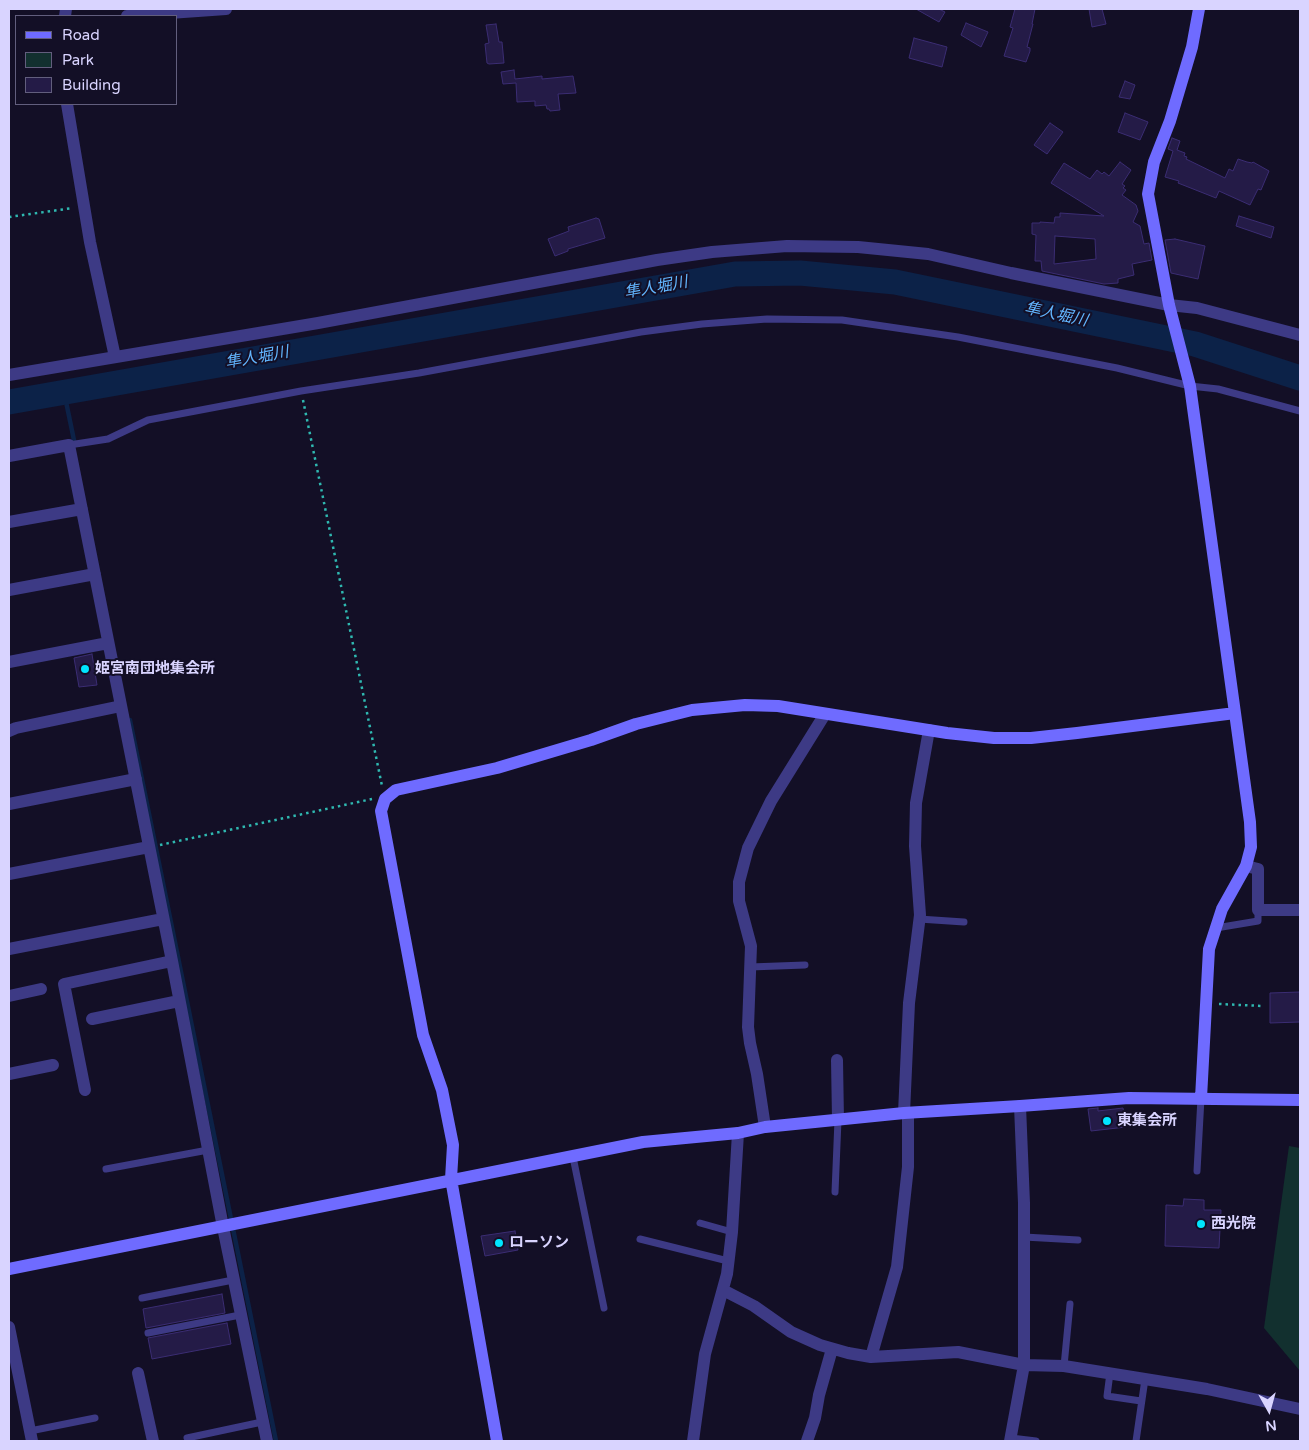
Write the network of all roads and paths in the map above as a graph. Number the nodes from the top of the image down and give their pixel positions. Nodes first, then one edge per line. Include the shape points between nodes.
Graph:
1 (226, 9) edge
2 (1198, 9) edge
3 (141, 15) edge
4 (67, 105) edge
5 (84, 207) junction
6 (9, 217) edge
7 (1169, 305) junction
8 (1300, 334) edge
9 (115, 357) junction
10 (9, 375) edge
11 (1190, 386) junction
12 (302, 392) junction
13 (1300, 411) edge
14 (69, 445) junction
15 (9, 456) edge
16 (82, 509) junction
17 (9, 522) edge
18 (95, 574) junction
19 (9, 590) edge
20 (108, 642) junction
21 (9, 662) edge
22 (121, 706) junction
23 (1235, 713) junction
24 (825, 714) junction
25 (929, 730) junction
26 (9, 732) edge
27 (136, 779) junction
28 (385, 799) junction
29 (9, 804) edge
30 (149, 847) junction
31 (1246, 866) junction
32 (9, 874) edge
33 (1258, 910) junction
34 (1300, 910) edge
35 (163, 919) junction
36 (919, 919) junction
37 (964, 922) dead end
38 (1216, 928) junction
39 (9, 949) edge
40 (172, 961) junction
41 (805, 965) dead end
42 (750, 968) junction
43 (41, 989) dead end
44 (9, 996) edge
45 (179, 1001) junction
46 (1206, 1003) junction
47 (1263, 1006) dead end
48 (92, 1019) dead end
49 (837, 1060) dead end
50 (54, 1065) dead end
51 (9, 1074) edge
52 (85, 1090) dead end
53 (1201, 1098) junction
54 (1300, 1100) edge
55 (1020, 1106) junction
56 (906, 1113) junction
57 (838, 1120) junction
58 (766, 1127) junction
59 (738, 1133) junction
60 (208, 1150) junction
61 (573, 1157) junction
62 (106, 1170) dead end
63 (1197, 1171) dead end
64 (451, 1179) junction
65 (835, 1192) dead end
66 (700, 1223) dead end
67 (222, 1228) junction
68 (732, 1232) junction
69 (1024, 1237) junction
70 (640, 1239) dead end
71 (1078, 1240) dead end
72 (728, 1261) junction
73 (9, 1269) edge
74 (233, 1280) junction
75 (722, 1290) junction
76 (142, 1298) dead end
77 (1070, 1304) dead end
78 (604, 1308) dead end
79 (240, 1315) junction
80 (9, 1327) edge
81 (148, 1333) dead end
82 (832, 1349) junction
83 (872, 1357) junction
84 (12, 1359) edge
85 (1024, 1365) junction
86 (1064, 1366) junction
87 (138, 1373) dead end
88 (1110, 1373) junction
89 (1144, 1379) junction
90 (1142, 1401) junction
91 (1300, 1409) edge
92 (95, 1418) dead end
93 (262, 1422) junction
94 (31, 1436) edge
95 (187, 1438) dead end
96 (1011, 1440) edge
97 (153, 1441) edge
98 (267, 1441) edge
99 (497, 1441) edge
100 (693, 1441) edge
101 (807, 1441) edge
102 (1036, 1441) edge
103 (1136, 1441) edge

1 - 3 street
2 - 7 street via 1192,47 1154,162 1148,194
4 - 5 street
5 - 6 path
5 - 9 street
7 - 8 street via 1198,308
7 - 9 street via 928,254 858,247 787,246 657,260
7 - 11 street
9 - 10 street
11 - 12 lane via 1060,356 883,326 842,320 767,319 641,332
11 - 13 lane via 1218,388
11 - 23 street
12 - 14 lane via 148,420 108,439
12 - 28 path
14 - 15 street
14 - 16 street
16 - 17 street
16 - 18 street
18 - 19 street
18 - 20 street
20 - 21 street
20 - 22 street
22 - 26 street
22 - 27 street
23 - 25 street via 1031,738 994,738
23 - 31 street via 1250,822 1251,847
24 - 25 street
24 - 28 street via 778,706 745,705 692,710 636,724 497,768 396,790
24 - 42 street via 772,801 748,848 739,882 739,901 751,946
25 - 36 street via 916,803
27 - 29 street
27 - 30 street
28 - 30 path via 367,799
28 - 64 street via 381,811 423,1035 442,1090 453,1145
30 - 32 street
30 - 35 street
31 - 33 street via 1258,869
31 - 38 street via 1222,909
33 - 34 street
33 - 38 lane via 1258,921
35 - 39 street
35 - 40 street
36 - 37 lane
36 - 56 street via 909,1003
38 - 46 street via 1209,949
40 - 45 street
40 - 52 street via 64,984
41 - 42 lane
42 - 58 street via 748,1028
43 - 44 street
45 - 48 street
45 - 60 street
46 - 47 path
46 - 53 street
49 - 57 street
50 - 51 street
53 - 54 street
53 - 55 street via 1129,1098
53 - 63 lane
55 - 56 street
55 - 69 street
56 - 57 street
56 - 83 street via 908,1168 897,1267
57 - 58 street
57 - 65 lane
58 - 59 street
59 - 61 street via 644,1142
59 - 68 street
60 - 62 lane
60 - 67 street
61 - 64 street
61 - 78 lane
64 - 67 street
64 - 99 street
66 - 68 lane
67 - 73 street
67 - 74 street
68 - 72 street
69 - 71 lane
69 - 85 street
70 - 72 lane
72 - 75 street
74 - 76 lane
74 - 79 street
75 - 82 street via 754,1306 790,1332
75 - 100 street via 705,1354
77 - 86 lane
79 - 81 lane
79 - 93 street
80 - 84 street
82 - 83 street
82 - 101 street
83 - 85 street via 958,1352
84 - 94 street
85 - 86 street
85 - 96 street
86 - 88 street
87 - 97 street
88 - 89 street
88 - 90 lane via 1107,1396
89 - 90 lane
89 - 91 street
90 - 103 lane
92 - 94 lane
93 - 95 lane
93 - 98 street
96 - 102 lane

